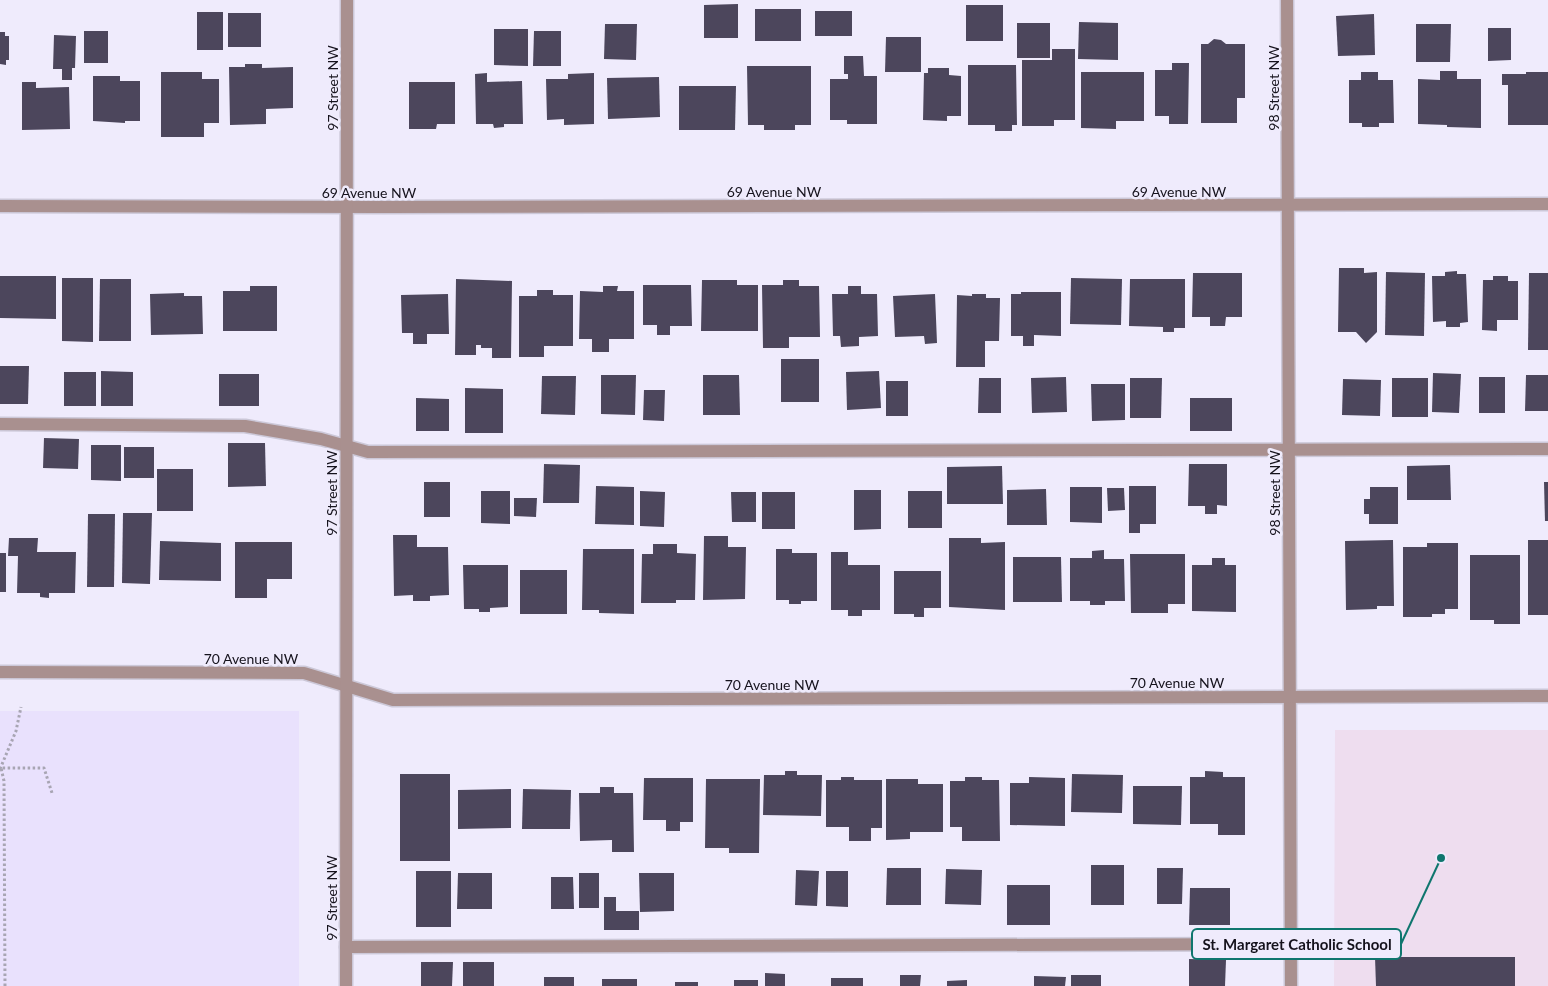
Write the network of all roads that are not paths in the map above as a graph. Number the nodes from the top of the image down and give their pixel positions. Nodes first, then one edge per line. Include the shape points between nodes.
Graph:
1 (347, 0) edge
2 (1287, 0) edge
3 (1548, 204) edge
4 (0, 206) edge
5 (1288, 206) junction
6 (346, 207) junction
7 (0, 424) edge
8 (346, 445) junction
9 (1288, 450) junction
10 (1548, 450) edge
11 (0, 672) edge
12 (346, 685) junction
13 (1548, 696) edge
14 (1291, 697) junction
15 (1292, 944) junction
16 (346, 947) junction
17 (346, 986) edge
18 (1291, 986) edge

1 - 6 street, 97 Street NW
2 - 5 street, 98 Street NW
3 - 5 street, 69 Avenue NW
4 - 6 street, 69 Avenue NW
5 - 6 street, 69 Avenue NW
5 - 9 street, 98 Street NW
6 - 8 street, 97 Street NW
7 - 8 street via 245,426
8 - 9 street via 368,452
8 - 12 street, 97 Street NW
9 - 10 street
9 - 14 street, 98 Street NW
11 - 12 street, 70 Avenue NW via 304,673
12 - 14 street, 70 Avenue NW via 393,700
12 - 16 street, 97 Street NW
13 - 14 street, 70 Avenue NW
14 - 15 street, 98 Street NW
15 - 16 street
15 - 18 street, 98 Street NW
16 - 17 street, 97 Street NW

